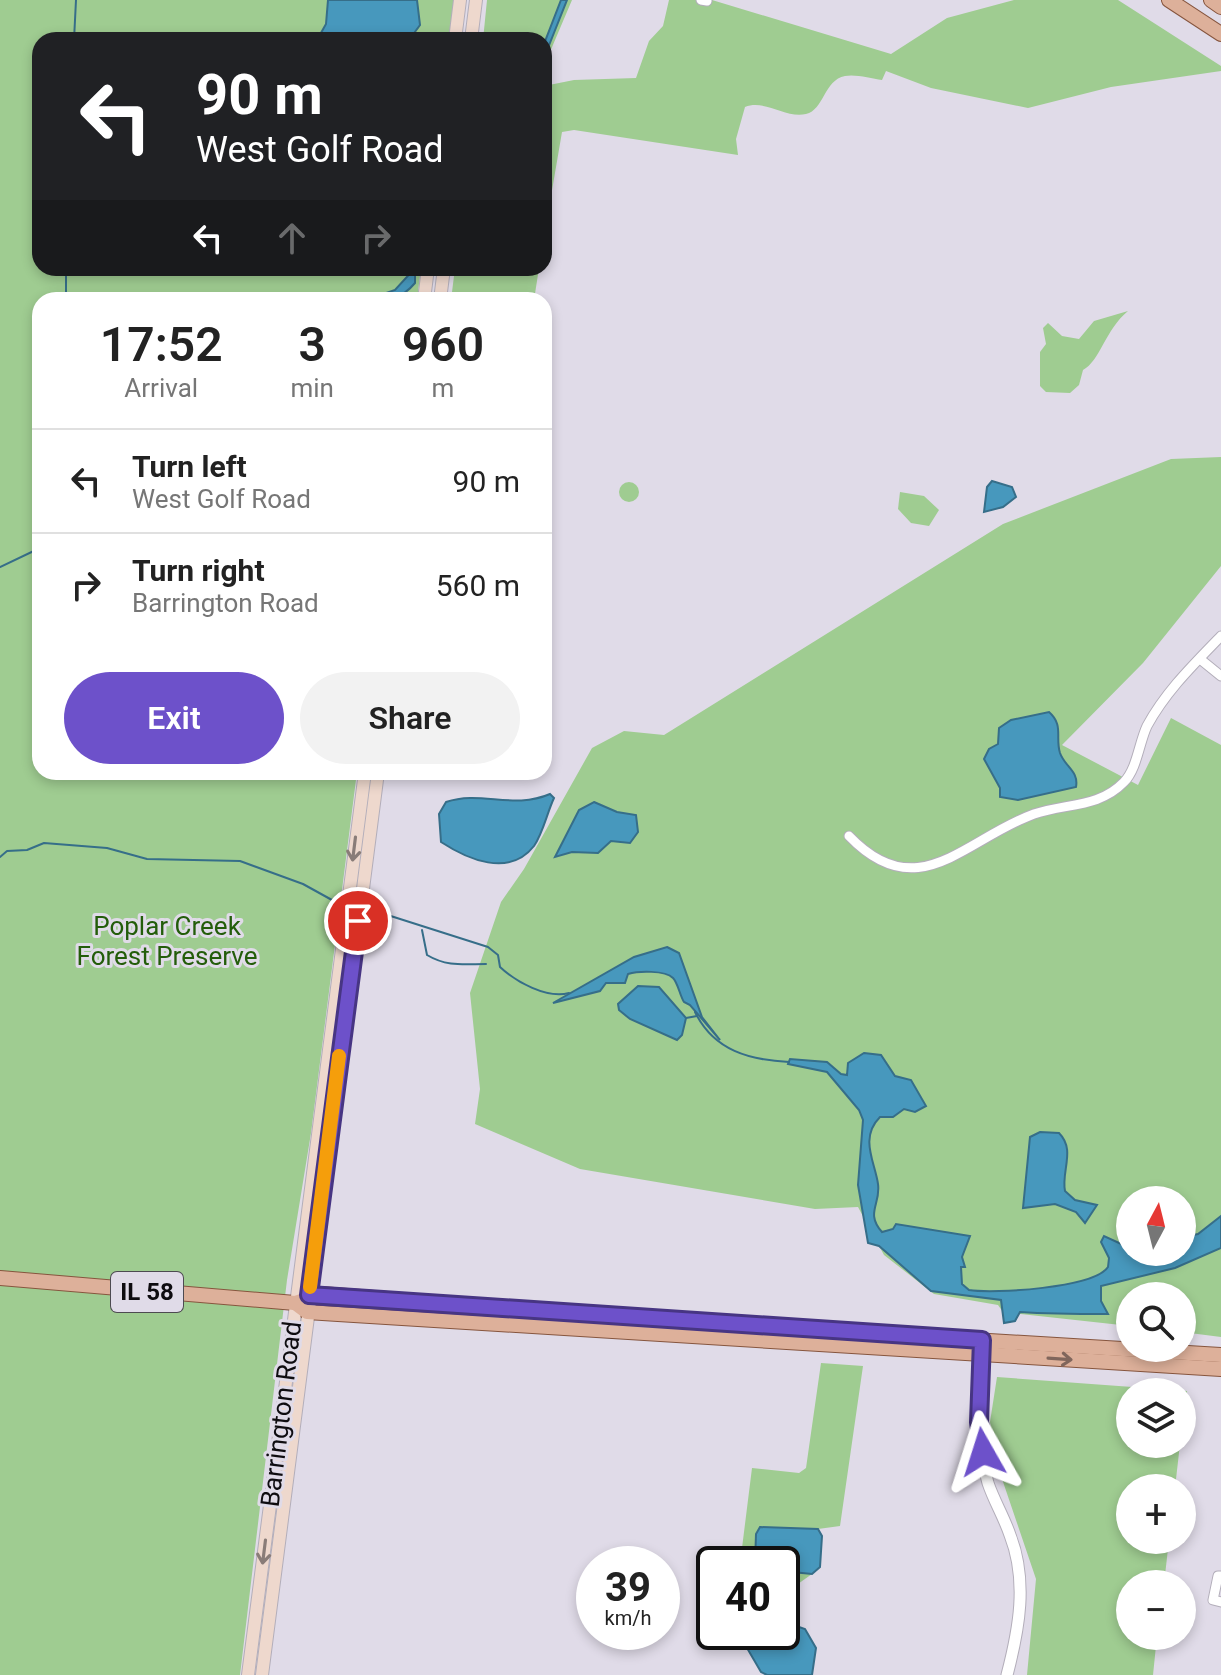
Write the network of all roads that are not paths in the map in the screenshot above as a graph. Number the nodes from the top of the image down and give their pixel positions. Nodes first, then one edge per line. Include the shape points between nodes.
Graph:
1 (460, 0) edge
2 (476, 0) edge
3 (1169, 0) edge
4 (1211, 0) edge
5 (1221, 7) edge
6 (456, 32) edge
7 (472, 32) edge
8 (1221, 34) edge
9 (1221, 636) edge
10 (1200, 659) junction
11 (1221, 676) edge
12 (364, 780) edge
13 (377, 780) edge
14 (849, 836) dead end
15 (0, 1278) edge
16 (309, 1295) junction
17 (301, 1307) junction
18 (982, 1347) junction
19 (1221, 1355) edge
20 (1221, 1369) edge
21 (1221, 1576) edge
22 (1217, 1601) edge
23 (248, 1675) edge
24 (262, 1675) edge
25 (1007, 1675) edge

1 - 6 main road
2 - 7 main road
3 - 8 main road
4 - 5 main road
9 - 10 street
10 - 11 street
10 - 14 street via 1174,685 1147,727 1127,779 1093,803 1026,817 948,861 923,867 882,863
12 -> 17 main road, Barrington Road
13 - 16 main road, Barrington Road
15 - 17 main road, IL 58
16 - 17 main road
16 - 18 main road, IL 58
17 - 18 main road, IL 58
17 -> 23 main road, Barrington Road
17 - 24 main road, Barrington Road
18 - 19 main road, IL 58
18 -> 20 main road, IL 58
18 - 25 street via 979,1422 988,1483 1012,1537 1021,1579 1018,1632
21 - 22 street

